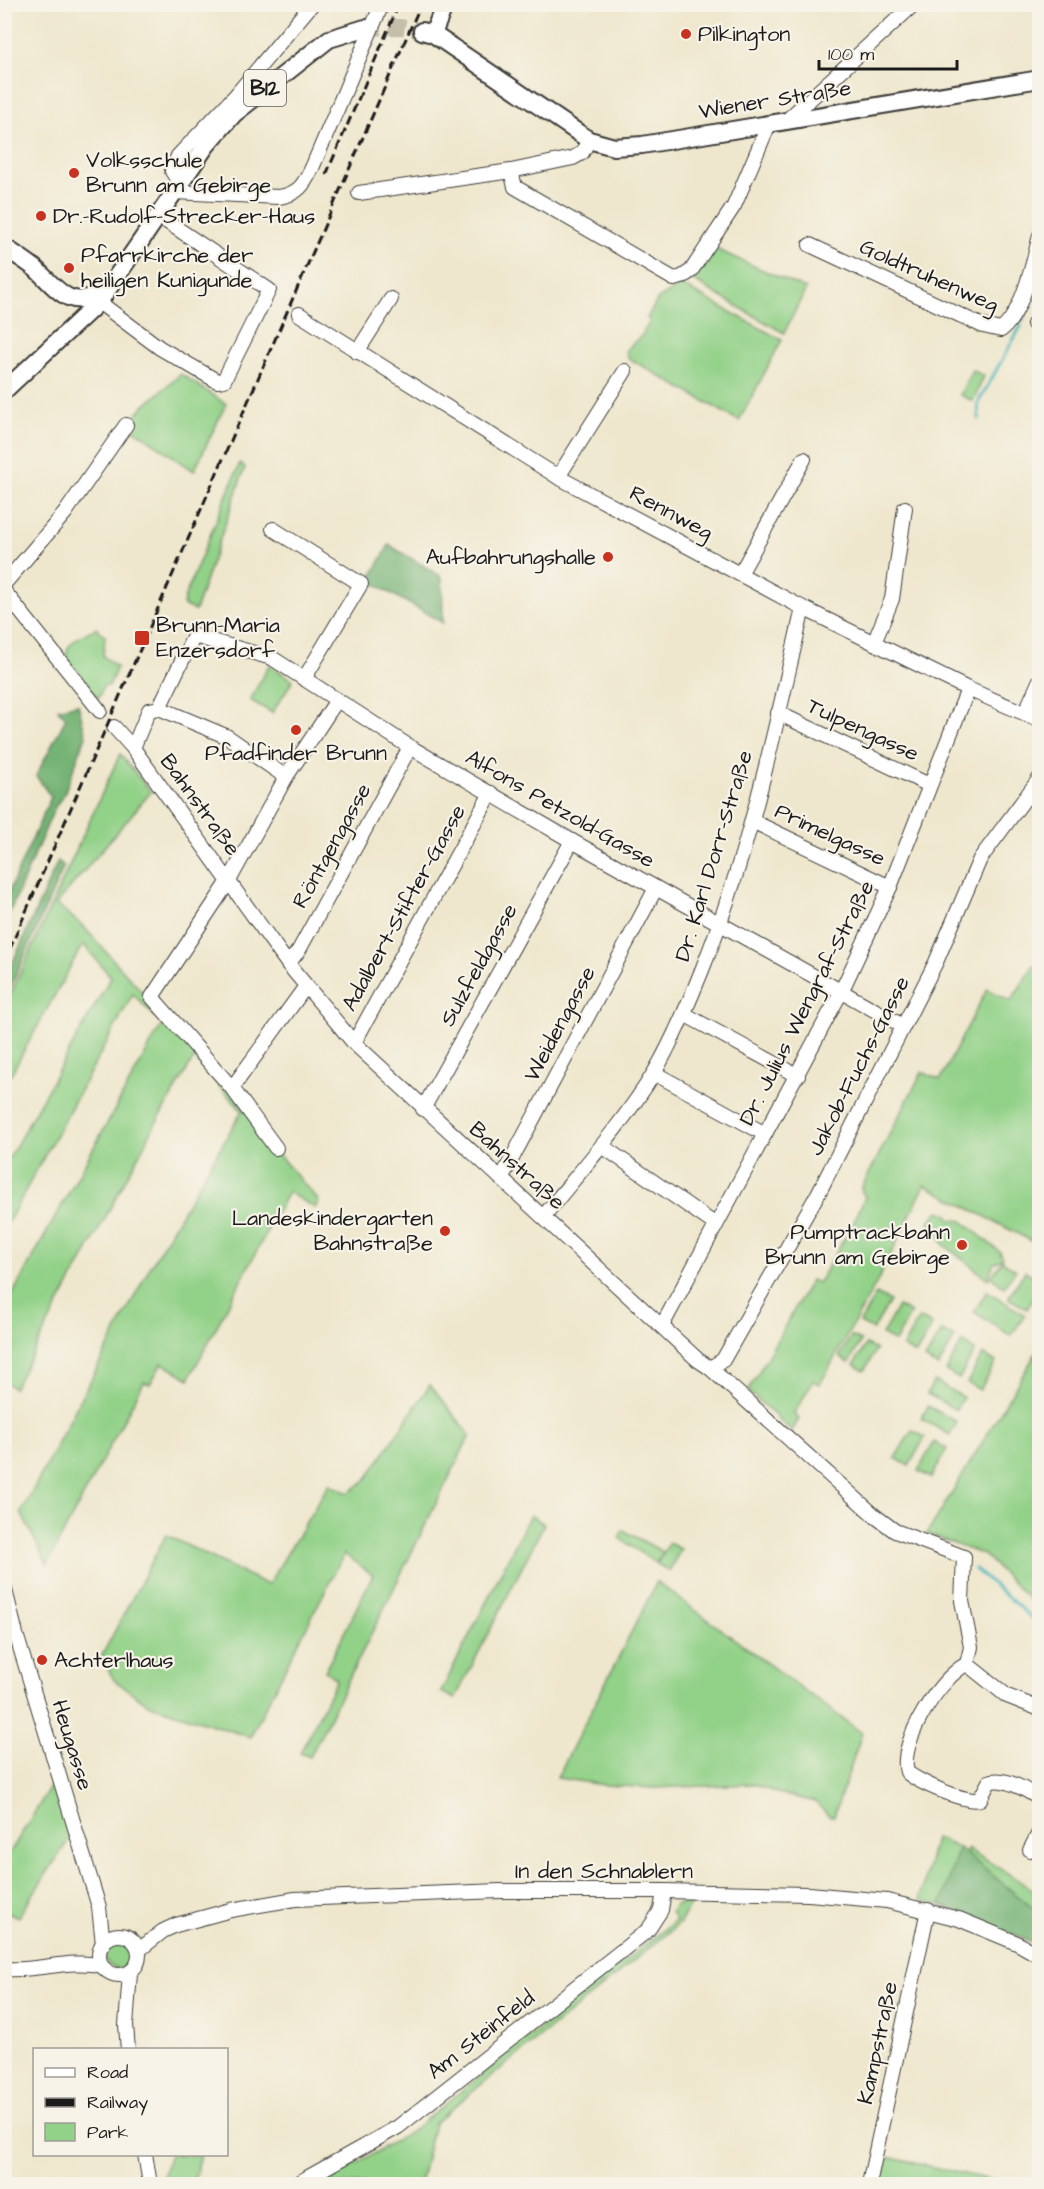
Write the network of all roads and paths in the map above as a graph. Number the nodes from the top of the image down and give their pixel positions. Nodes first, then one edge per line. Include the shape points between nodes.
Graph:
1 (312, 4) edge
2 (382, 4) edge
3 (445, 4) edge
4 (914, 4) edge
5 (365, 28) tunnel mouth
6 (1040, 79) edge
7 (777, 123) junction
8 (589, 140) junction
9 (511, 171) junction
10 (177, 188) junction
11 (358, 194) dead end
12 (158, 215) junction
13 (1040, 235) edge
14 (810, 245) dead end
15 (4, 247) edge
16 (64, 296) junction
17 (391, 299) dead end
18 (96, 300) junction
19 (299, 314) dead end
20 (67, 334) junction
21 (357, 352) junction
22 (626, 371) dead end
23 (4, 391) edge
24 (126, 425) dead end
25 (804, 459) dead end
26 (558, 477) junction
27 (905, 508) dead end
28 (273, 529) dead end
29 (740, 574) junction
30 (4, 584) edge
31 (7, 599) edge
32 (803, 608) junction
33 (874, 643) junction
34 (304, 679) junction
35 (1040, 680) edge
36 (968, 689) junction
37 (338, 700) junction
38 (159, 708) junction
39 (100, 711) dead end
40 (1025, 713) junction
41 (778, 714) junction
42 (1040, 720) edge
43 (114, 727) dead end
44 (410, 747) junction
45 (133, 748) junction
46 (286, 777) junction
47 (1040, 778) edge
48 (929, 785) junction
49 (490, 794) junction
50 (752, 821) junction
51 (572, 841) junction
52 (229, 881) junction
53 (890, 886) junction
54 (656, 888) junction
55 (720, 924) junction
56 (288, 964) junction
57 (306, 986) junction
58 (841, 992) junction
59 (684, 1014) junction
60 (903, 1026) junction
61 (354, 1043) junction
62 (654, 1073) junction
63 (798, 1076) junction
64 (232, 1088) junction
65 (423, 1109) junction
66 (765, 1134) junction
67 (602, 1146) junction
68 (276, 1148) dead end
69 (501, 1179) junction
70 (543, 1217) junction
71 (716, 1225) junction
72 (662, 1326) junction
73 (710, 1368) junction
74 (4, 1586) edge
75 (967, 1664) junction
76 (1040, 1709) edge
77 (1040, 1799) edge
78 (1040, 1831) edge
79 (1030, 1850) dead end
80 (664, 1891) junction
81 (928, 1910) junction
82 (101, 1917) junction
83 (163, 1931) junction
84 (122, 1936) junction
85 (101, 1946) junction
86 (139, 1950) junction
87 (1040, 1956) edge
88 (64, 1965) junction
89 (102, 1966) junction
90 (4, 1970) edge
91 (124, 1974) junction
92 (128, 2048) edge
93 (145, 2156) edge
94 (150, 2184) edge
95 (296, 2184) edge
96 (869, 2184) edge

1 - 10 street via 236,96 178,156 172,171
2 - 10 street via 299,190 290,196 186,195
3 - 8 main road, Wiener Straße via 428,32
4 - 7 street
5 - 10 main road, B12 via 329,39 245,103
6 - 7 main road, Wiener Straße
7 - 8 main road, Wiener Straße via 623,148
7 - 9 street via 734,206 691,271 674,279 515,187
8 - 9 street via 582,153 573,158
9 - 11 street
10 - 12 main road, B12
12 - 18 main road, B12
12 - 18 street via 269,290 224,380 217,381 160,348
13 - 14 street, Goldtruhenweg via 1019,305 1001,330 983,326
15 - 16 main road
16 - 18 main road
16 - 20 main road via 71,309
17 - 21 street
18 - 20 main road, B12
19 - 21 street, Rennweg
20 - 23 main road, B12
21 - 26 street, Rennweg
22 - 26 street
24 - 30 street via 65,513
25 - 29 street
26 - 29 street, Rennweg
27 - 33 street via 892,599
28 - 34 street via 361,584
29 - 32 street, Rennweg
31 - 39 street
32 - 33 street, Rennweg
32 - 41 street, Dr. Karl Dorr-Straße
33 - 36 street, Rennweg
34 - 37 street, Alfons Petzold-Gasse
34 - 38 street, Alfons Petzold-Gasse via 272,658 194,636
35 - 40 street
36 - 40 street, Rennweg
36 - 48 street, Dr. Julius Wengraf-Straße
37 - 44 street, Alfons Petzold-Gasse
37 - 46 street
38 - 45 street via 149,710
38 - 46 street via 228,737
40 - 42 street, Rennweg
41 - 48 street, Tulpengasse
41 - 50 street, Dr. Karl Dorr-Straße
43 - 45 street, Bahnstraße
44 - 49 street, Alfons Petzold-Gasse
44 - 56 street, Röntgengasse
45 - 52 street, Bahnstraße
46 - 52 street
47 - 60 street, Jakob-Fuchs-Gasse via 980,860 936,962
48 - 53 street, Dr. Julius Wengraf-Straße
49 - 51 street, Alfons Petzold-Gasse
49 - 61 street, Adalbert-Stifter-Gasse
50 - 53 street, Primelgasse
50 - 55 street, Dr. Karl Dorr-Straße
51 - 54 street, Alfons Petzold-Gasse
51 - 65 street, Sulzfeldgasse
52 - 56 street, Bahnstraße
52 - 64 street via 152,997
53 - 58 street, Dr. Julius Wengraf-Straße
54 - 55 street, Alfons Petzold-Gasse
54 - 69 street, Weidengasse
55 - 58 street, Alfons Petzold-Gasse
55 - 59 street, Dr. Karl Dorr-Straße
56 - 57 street, Bahnstraße
57 - 61 street, Bahnstraße
57 - 64 street
58 - 60 street, Alfons Petzold-Gasse
58 - 63 street, Dr. Julius Wengraf-Straße
59 - 62 street, Dr. Karl Dorr-Straße
59 - 63 street
60 - 73 street, Jakob-Fuchs-Gasse via 819,1192 723,1360
61 - 65 street, Bahnstraße
62 - 66 street
62 - 67 street, Dr. Karl Dorr-Straße
63 - 66 street, Dr. Julius Wengraf-Straße
64 - 68 street
65 - 69 street, Bahnstraße
66 - 71 street, Dr. Julius Wengraf-Straße
67 - 70 street, Dr. Karl Dorr-Straße
67 - 71 street
69 - 70 street, Bahnstraße
70 - 72 street, Bahnstraße
71 - 72 street, Dr. Julius Wengraf-Straße
72 - 73 street, Bahnstraße
73 - 75 street, Bahnstraße via 895,1531 964,1557 962,1601 971,1647
74 - 82 street, Heugasse
75 - 76 street via 1007,1696
75 - 77 street via 916,1722 907,1772 971,1801 980,1799 995,1779
78 - 79 street
80 - 81 street, In den Schnablern via 842,1896
80 - 83 street, In den Schnablern via 313,1897 231,1910
80 - 95 street, Am Steinfeld via 660,1910 648,1930 398,2127
81 - 87 street, In den Schnablern via 987,1930
81 - 96 street, Kampstraße
82 - 84 street, Heugasse
82 - 85 street, Heugasse
83 - 84 street, In den Schnablern
83 - 86 street, In den Schnablern
84 - 85 street
84 - 86 street
85 - 88 street
85 - 89 street
86 - 91 street via 138,1963
88 - 89 street
88 - 90 street
89 - 91 street via 108,1972
91 - 92 street
93 - 94 street

